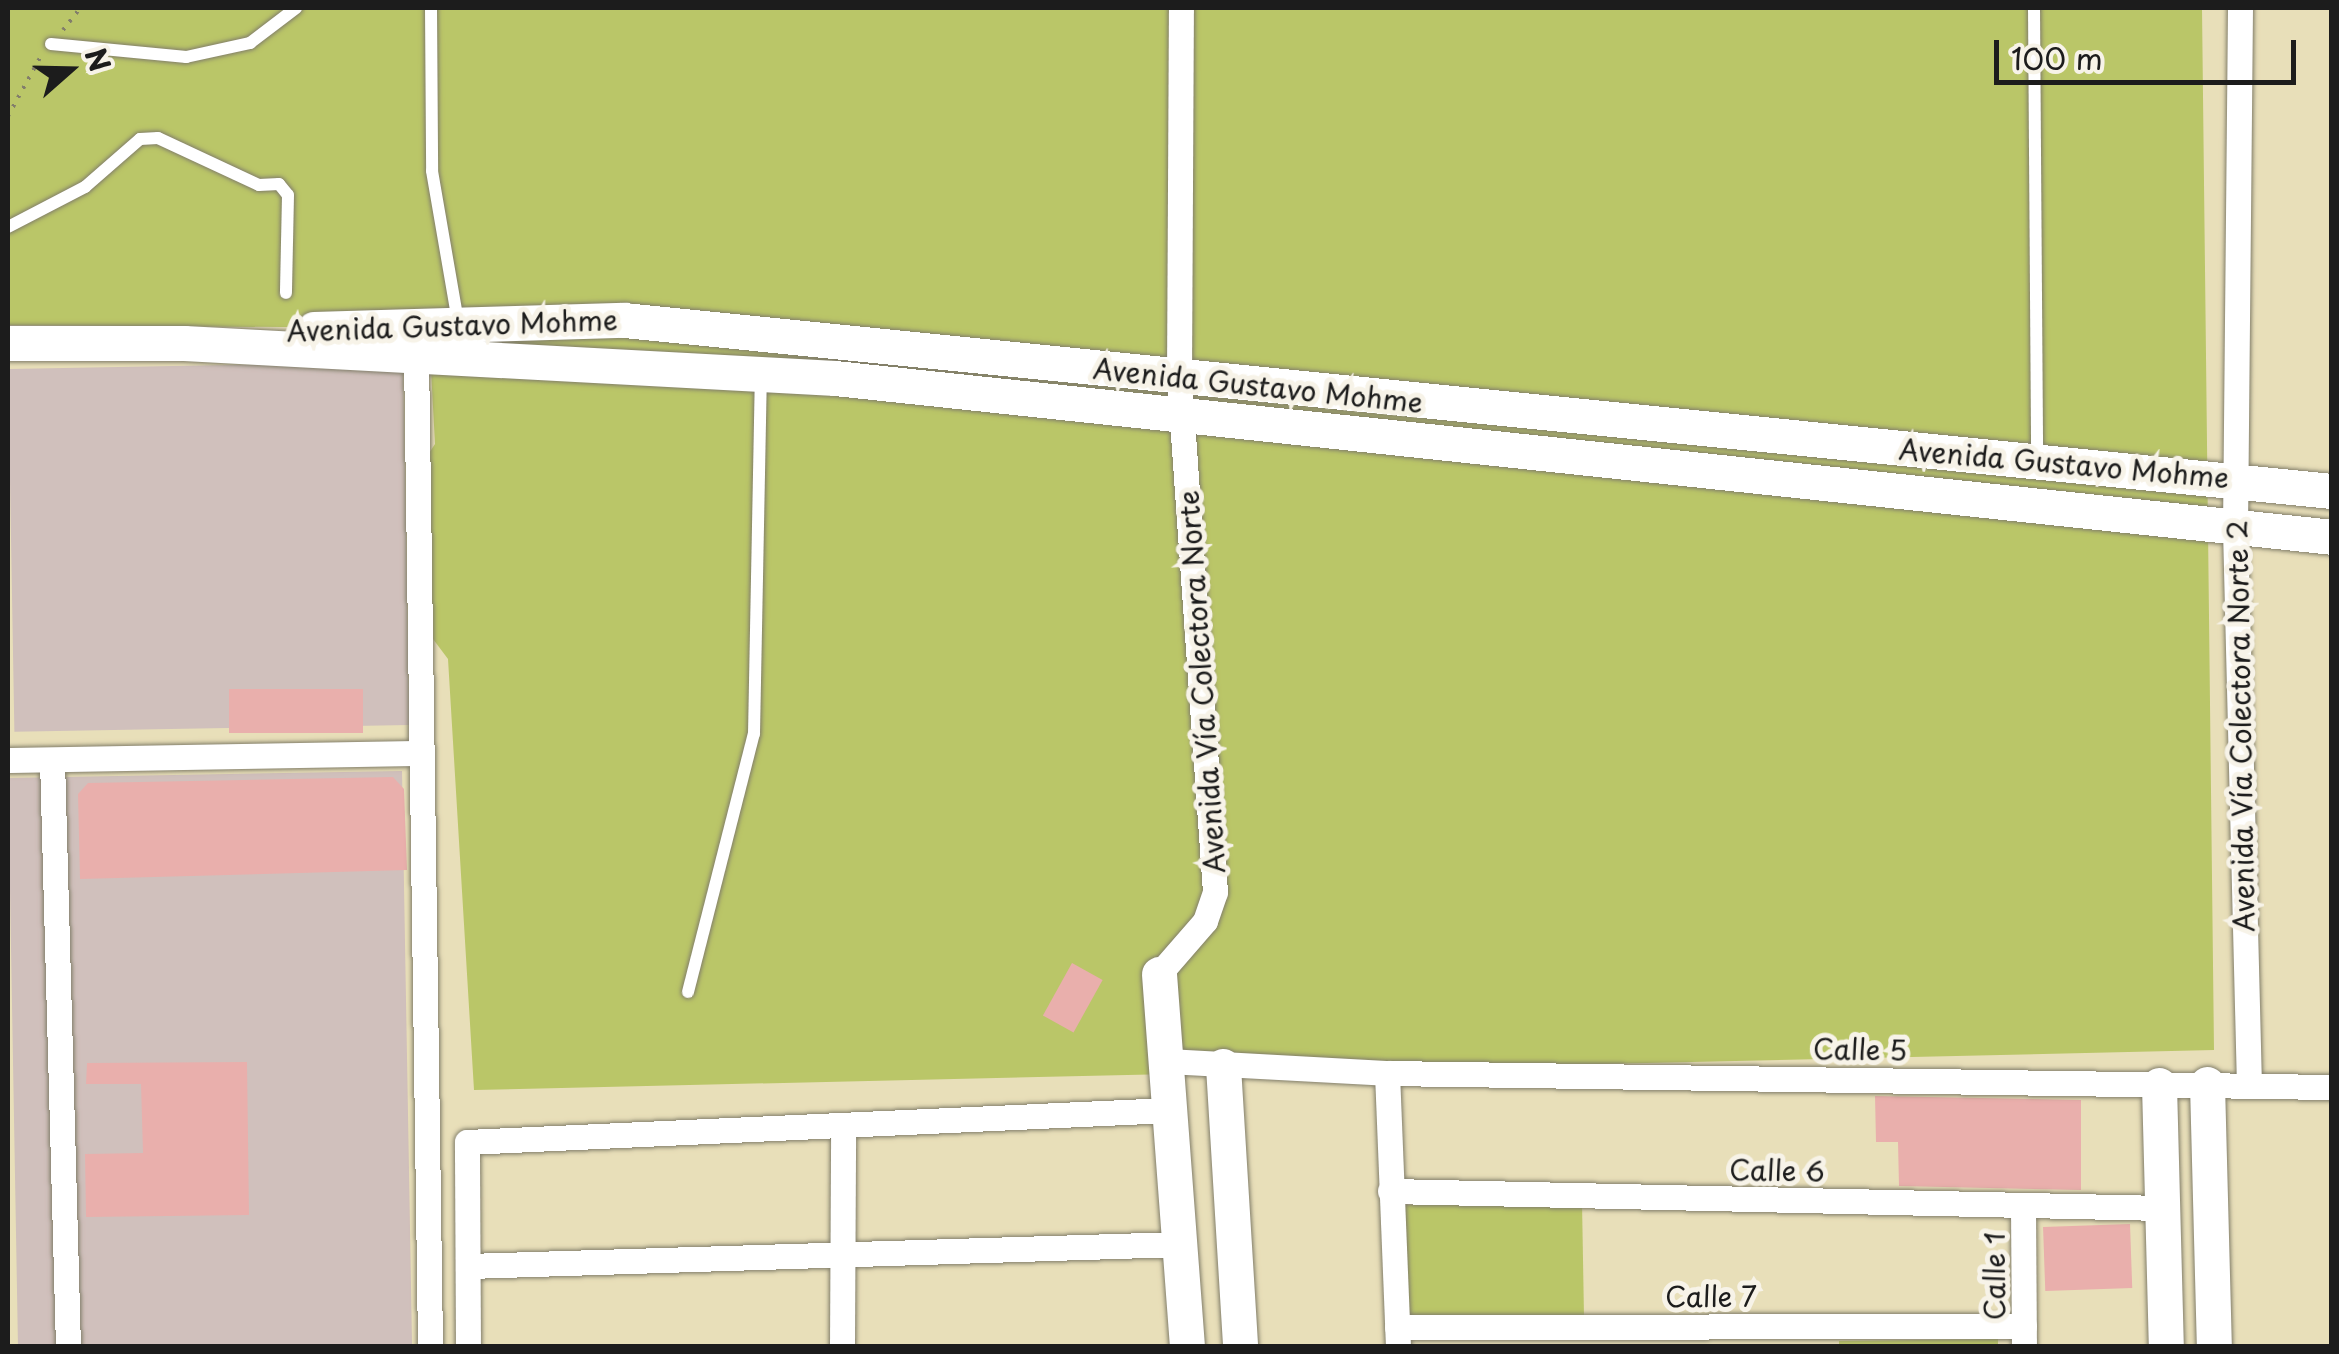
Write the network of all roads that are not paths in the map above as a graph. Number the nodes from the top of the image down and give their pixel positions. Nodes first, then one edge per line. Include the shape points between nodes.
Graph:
1 (296, 8) edge
2 (431, 8) edge
3 (1181, 8) edge
4 (2034, 8) edge
5 (2240, 8) edge
6 (51, 44) road end
7 (8, 227) edge
8 (286, 293) dead end
9 (458, 324) junction
10 (184, 343) junction
11 (8, 344) edge
12 (416, 354) junction
13 (1178, 365) junction
14 (761, 374) junction
15 (1182, 415) junction
16 (2037, 460) junction
17 (2236, 479) junction
18 (2332, 491) edge
19 (2235, 528) junction
20 (2332, 538) edge
21 (417, 753) junction
22 (8, 760) edge
23 (52, 760) junction
24 (1159, 974) joint
25 (688, 992) dead end
26 (1166, 1061) junction
27 (1224, 1066) junction
28 (1387, 1073) junction
29 (2159, 1084) junction
30 (2207, 1084) junction
31 (2248, 1085) junction
32 (2332, 1087) edge
33 (1170, 1110) junction
34 (843, 1125) junction
35 (1390, 1191) junction
36 (2024, 1206) junction
37 (2163, 1208) junction
38 (1178, 1244) junction
39 (842, 1250) junction
40 (468, 1266) junction
41 (2024, 1336) edge
42 (1397, 1337) edge
43 (68, 1346) edge
44 (430, 1346) edge
45 (468, 1346) edge
46 (842, 1346) edge
47 (1186, 1346) edge
48 (1240, 1346) edge
49 (2166, 1346) edge
50 (2214, 1346) edge

1 - 6 lane via 250,43 204,54
2 - 9 lane via 432,172
3 - 13 street
4 - 16 lane
5 - 17 street, Avenida Vía Colectora Norte 2
7 - 8 lane via 85,187 140,139 158,138 258,185 279,184 288,194
9 - 10 street, Avenida Gustavo Mohme
9 - 13 street, Avenida Gustavo Mohme via 624,320
10 - 11 street, Avenida Gustavo Mohme
10 - 12 street, Avenida Gustavo Mohme
12 - 14 street, Avenida Gustavo Mohme
12 - 21 street
13 - 15 street, Avenida Vía Colectora Norte
13 - 16 street, Avenida Gustavo Mohme
14 - 15 street, Avenida Gustavo Mohme
14 - 25 lane via 754,734
15 - 19 street, Avenida Gustavo Mohme
15 - 24 street, Avenida Vía Colectora Norte via 1216,892 1205,921
16 - 17 street, Avenida Gustavo Mohme
17 - 18 street, Avenida Gustavo Mohme
17 - 19 street, Avenida Vía Colectora Norte 2
19 - 20 street, Avenida Gustavo Mohme
19 - 31 street, Avenida Vía Colectora Norte 2
21 - 23 street
21 - 44 street
22 - 23 street
23 - 43 street
24 - 26 street, Avenida Vía Colectora Norte
26 - 27 street, Calle 5
26 - 33 street, Avenida Vía Colectora Norte
27 - 28 street, Calle 5
27 - 48 street
28 - 29 street, Calle 5
28 - 35 street
29 - 30 street, Calle 5
29 - 37 street
30 - 31 street, Calle 5
30 - 50 street
31 - 32 street, Calle 5
33 - 34 street
33 - 38 street, Avenida Vía Colectora Norte
34 - 39 street
34 - 40 street via 467,1142
35 - 36 street, Calle 6
35 - 42 street
36 - 37 street, Calle 6
36 - 41 street, Calle 1
37 - 49 street
38 - 39 street
38 - 47 street, Avenida Vía Colectora Norte
39 - 40 street
39 - 46 street
40 - 45 street
41 - 42 street, Calle 7

